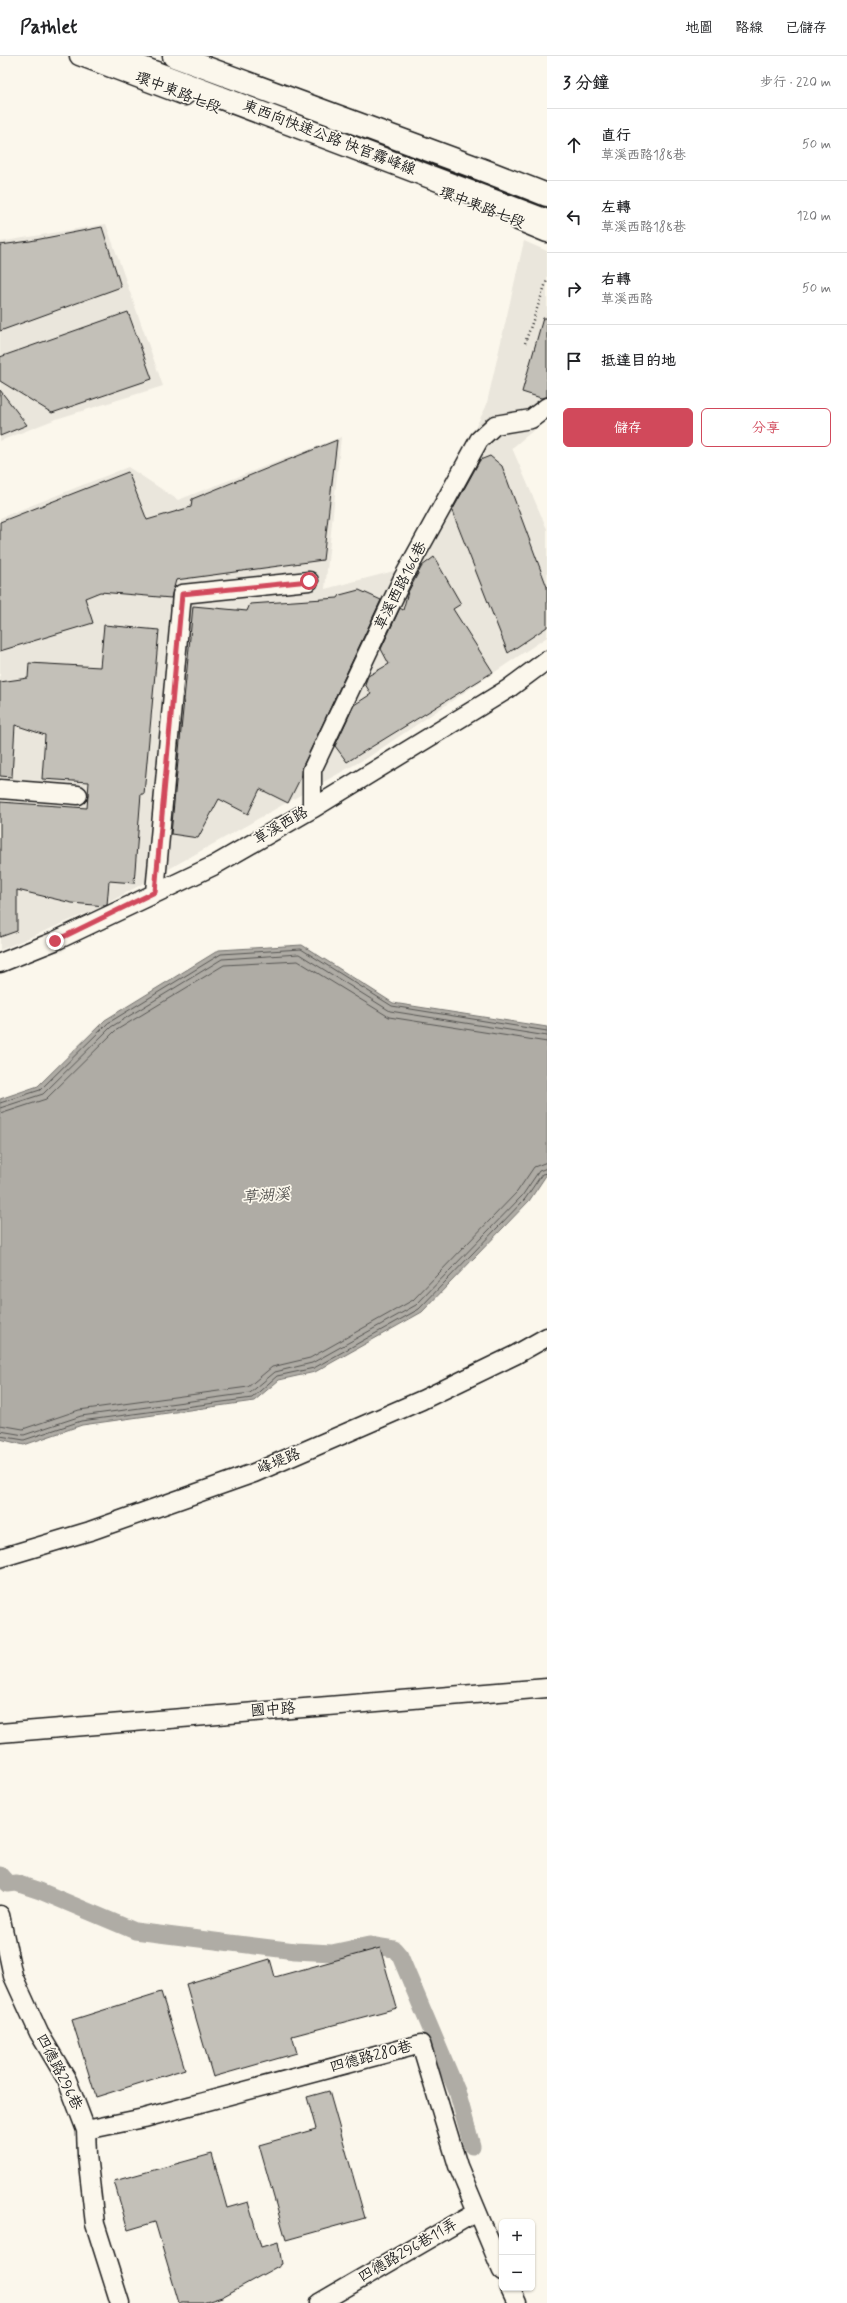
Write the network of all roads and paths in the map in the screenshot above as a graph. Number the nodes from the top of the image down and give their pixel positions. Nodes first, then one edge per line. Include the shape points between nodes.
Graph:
1 (79, 56) edge
2 (111, 56) edge
3 (174, 56) edge
4 (204, 56) edge
5 (547, 185) edge
6 (547, 196) edge
7 (547, 221) edge
8 (547, 233) edge
9 (547, 280) edge
10 (525, 343) dead end
11 (547, 407) edge
12 (309, 581) dead end
13 (547, 660) edge
14 (0, 789) edge
15 (78, 794) dead end
16 (312, 809) junction
17 (155, 892) junction
18 (0, 963) edge
19 (547, 1337) edge
20 (0, 1558) edge
21 (547, 1688) edge
22 (0, 1733) edge
23 (0, 1915) edge
24 (86, 2130) junction
25 (476, 2212) junction
26 (499, 2264) edge
27 (511, 2291) edge
28 (120, 2303) edge
29 (320, 2303) edge
30 (516, 2303) edge

1 - 8 street, 環中東路七段
2 - 7 highway, 東西向快速公路 快官霧峰線
3 - 6 highway, 東西向快速公路 快官霧峰線
4 - 5 street
9 - 10 path
11 - 16 street, 草溪西路166巷 via 531,419 496,426 479,440 402,578 312,770
12 - 17 street via 182,594
13 - 16 street, 草溪西路 via 508,689
14 - 15 street
16 - 17 street, 草溪西路 via 213,866
17 - 18 street, 草溪西路 via 55,941
19 - 20 street, 峰堤路 via 422,1400 254,1473 90,1531
21 - 22 street, 國中路
23 - 24 street, 四德路296巷 via 13,1976 39,2033 67,2080
24 - 25 street, 四德路280巷 via 144,2118 421,2044 458,2166
24 - 28 street, 四德路296巷 via 96,2224
25 - 26 street, 四德路280巷
25 - 29 street, 四德路296巷11弄
27 - 30 street

